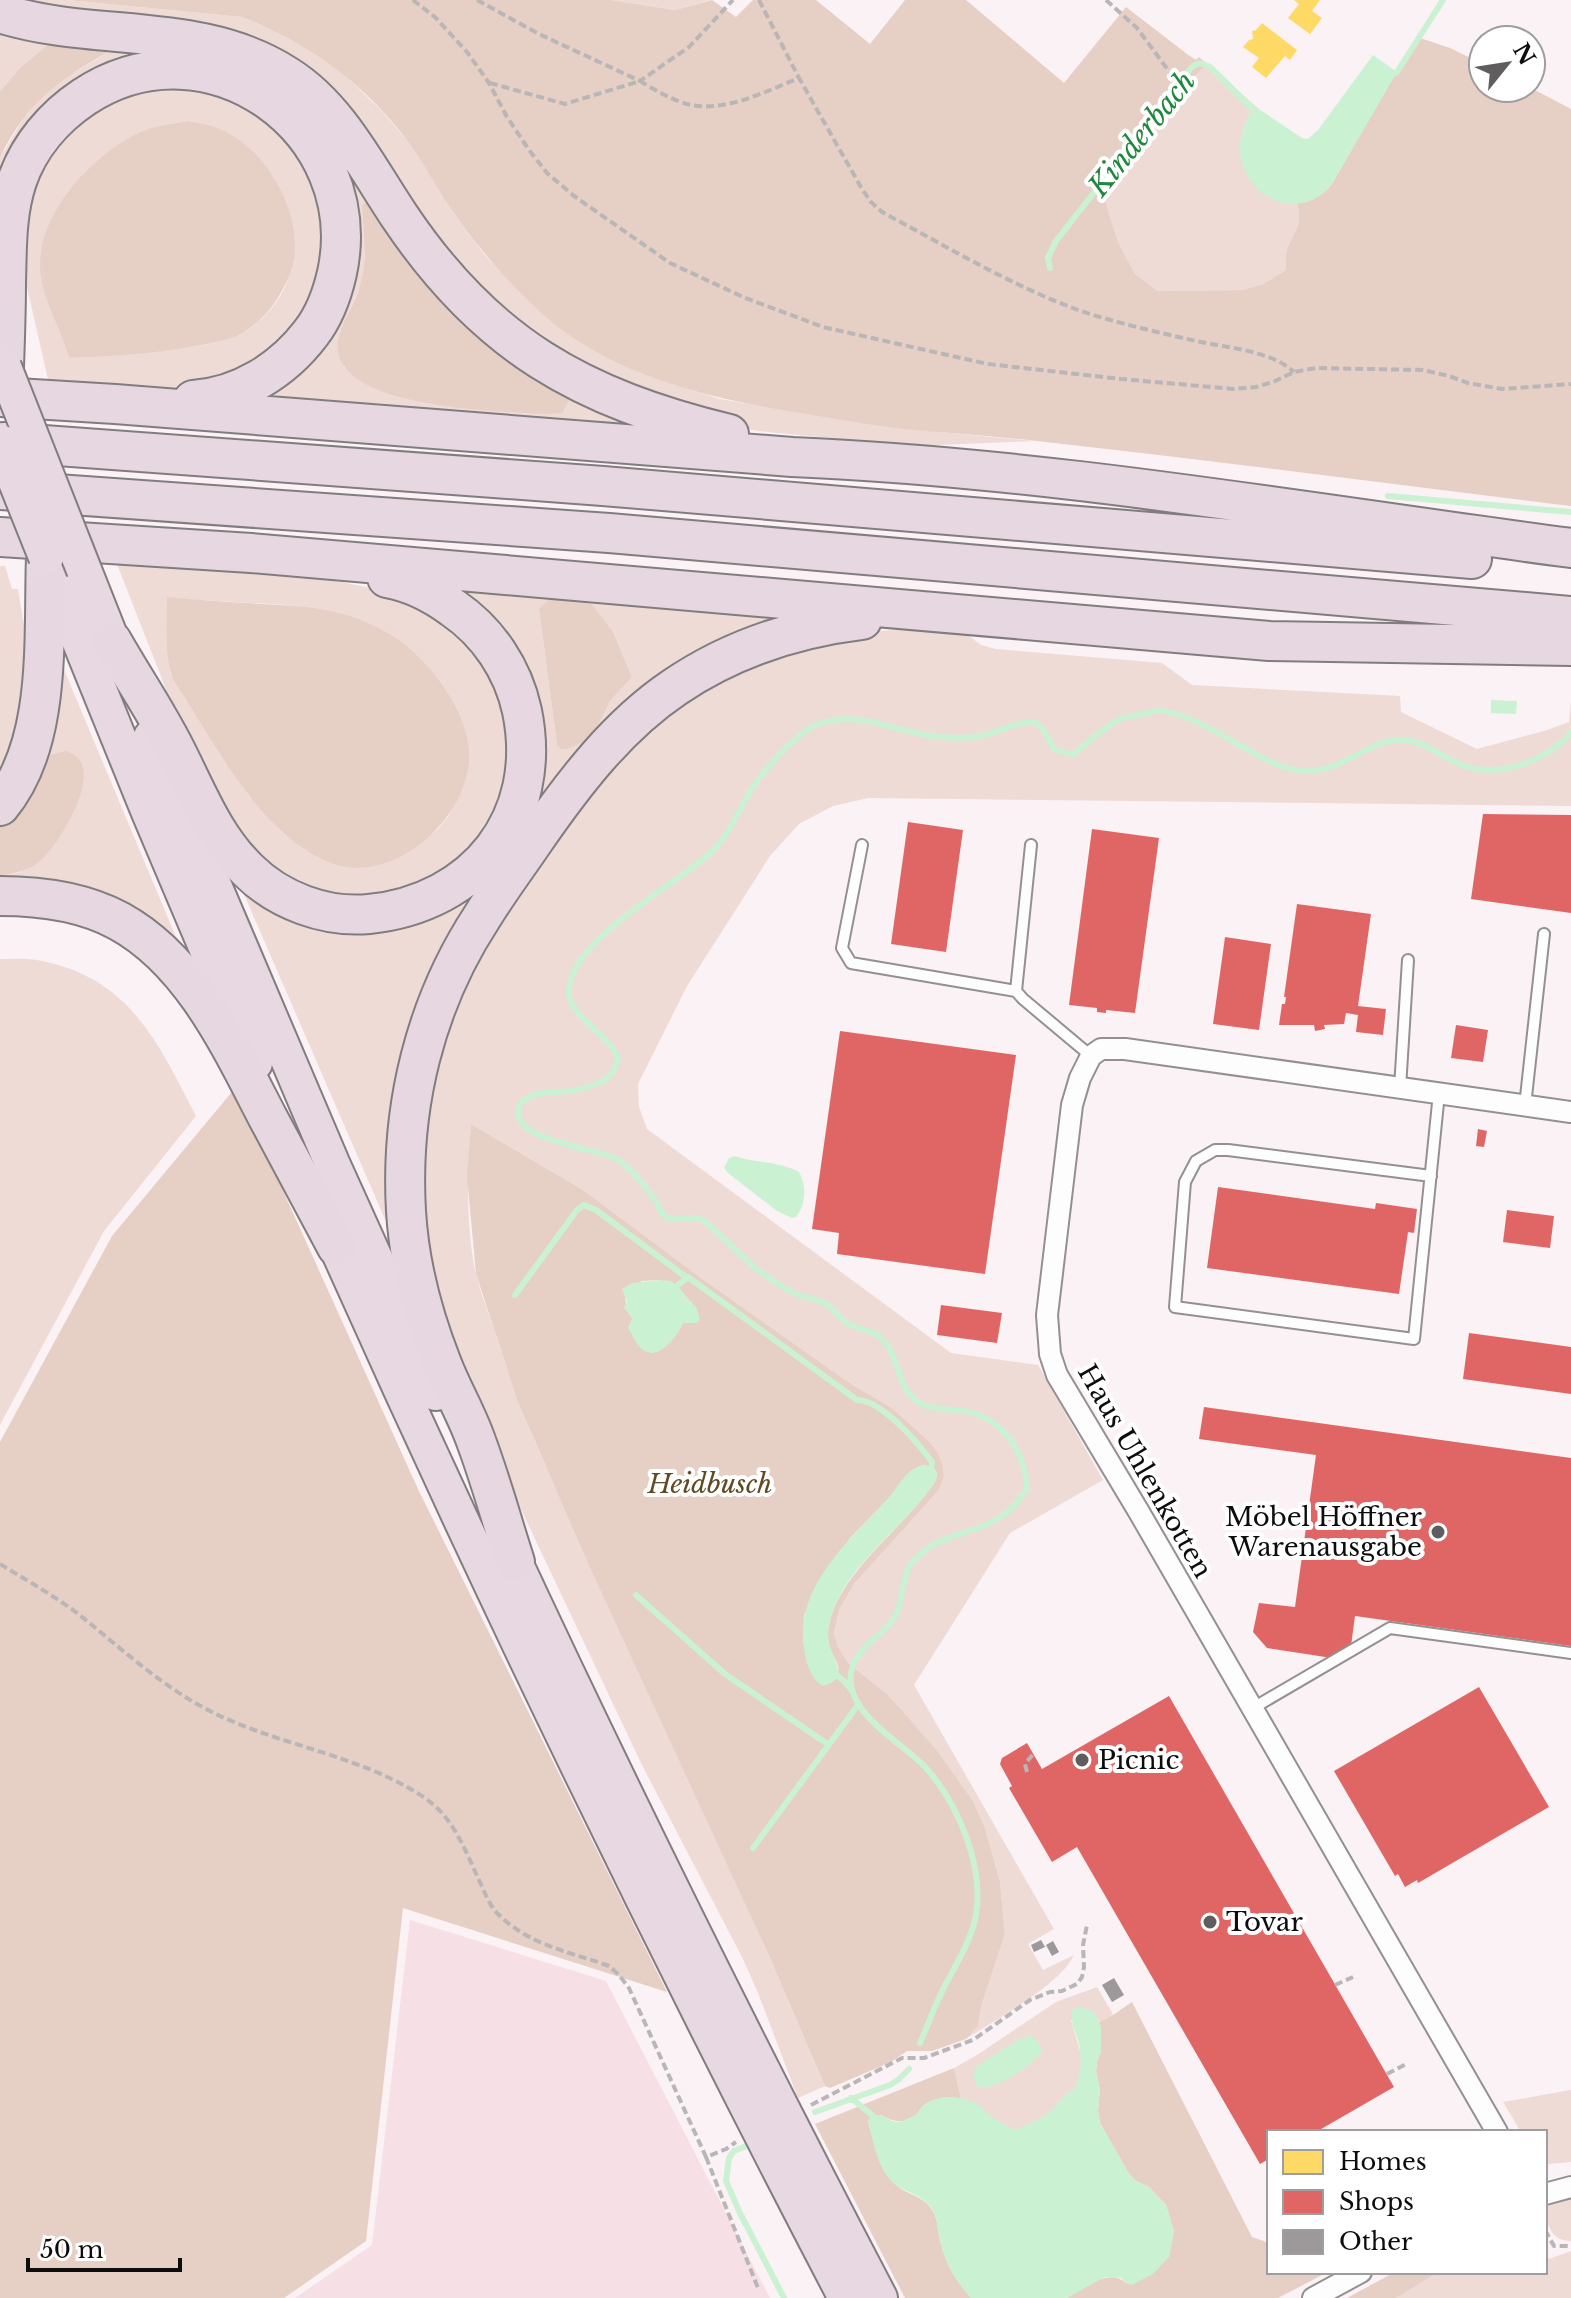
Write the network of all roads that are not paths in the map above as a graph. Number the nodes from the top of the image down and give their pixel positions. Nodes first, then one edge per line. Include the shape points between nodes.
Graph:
1 (0, 13) edge
2 (1, 374) edge
3 (115, 404) junction
4 (0, 441) edge
5 (865, 460) junction
6 (0, 490) edge
7 (0, 537) edge
8 (1571, 548) edge
9 (251, 553) junction
10 (46, 557) junction
11 (1571, 566) edge
12 (1571, 616) edge
13 (1022, 620) junction
14 (112, 641) junction
15 (1571, 646) edge
16 (0, 806) edge
17 (862, 845) dead end
18 (1031, 845) dead end
19 (0, 896) edge
20 (1544, 934) dead end
21 (1408, 960) dead end
22 (1016, 991) junction
23 (1091, 1056) junction
24 (1400, 1088) junction
25 (1439, 1093) junction
26 (1525, 1106) junction
27 (1571, 1112) edge
28 (1431, 1176) junction
29 (337, 1247) junction
30 (515, 1562) junction
31 (1571, 1653) edge
32 (1253, 1708) junction
33 (1496, 2130) edge
34 (1571, 2187) edge
35 (1547, 2193) edge
36 (1357, 2274) edge
37 (846, 2298) edge
38 (880, 2298) edge
39 (1313, 2298) edge

1 - 5 highway via 48,25 191,40 270,65 331,117 449,281 532,355 600,393 681,422
2 - 3 highway
2 - 3 highway via 6,234 18,178 36,143 75,102 115,80 180,70 224,77 282,109 311,141 339,208 342,244 334,286 320,320 294,352 251,384 201,399
2 - 14 highway, bridge
3 - 5 highway
4 - 10 highway, bridge
4 - 11 highway
5 - 8 highway via 1183,493
6 - 12 highway via 624,534
7 - 9 highway
9 - 13 highway
9 - 14 highway via 397,580 429,593 484,633 504,662 525,723 522,793 497,845 458,884 407,908 362,915 313,908 273,890 249,872 214,828
10 - 16 highway via 36,728 27,761
10 - 29 highway via 239,1026
13 - 15 highway via 1269,641
13 - 30 highway via 831,624 761,643 701,671 647,708 598,756 551,816 464,947 419,1058 409,1115 406,1212 431,1331 476,1440
14 - 30 highway via 332,1163
17 - 22 lane via 842,948 851,963
18 - 22 lane
19 - 29 highway via 92,910 118,921 160,952 224,1038
20 - 26 lane
21 - 24 lane
22 - 23 lane
23 - 24 street via 1101,1049 1125,1049
23 - 32 street, Haus Uhlenkotten via 1072,1105 1048,1290 1050,1354 1057,1375
24 - 25 street
25 - 26 street
25 - 28 lane
26 - 27 street
28 - 28 lane via 1414,1339 1175,1307 1185,1182 1206,1154 1228,1150
29 - 37 highway via 557,1725
30 - 38 highway via 731,2007
31 - 32 lane via 1390,1628
32 - 33 street, Haus Uhlenkotten
34 - 35 street
36 - 39 street

